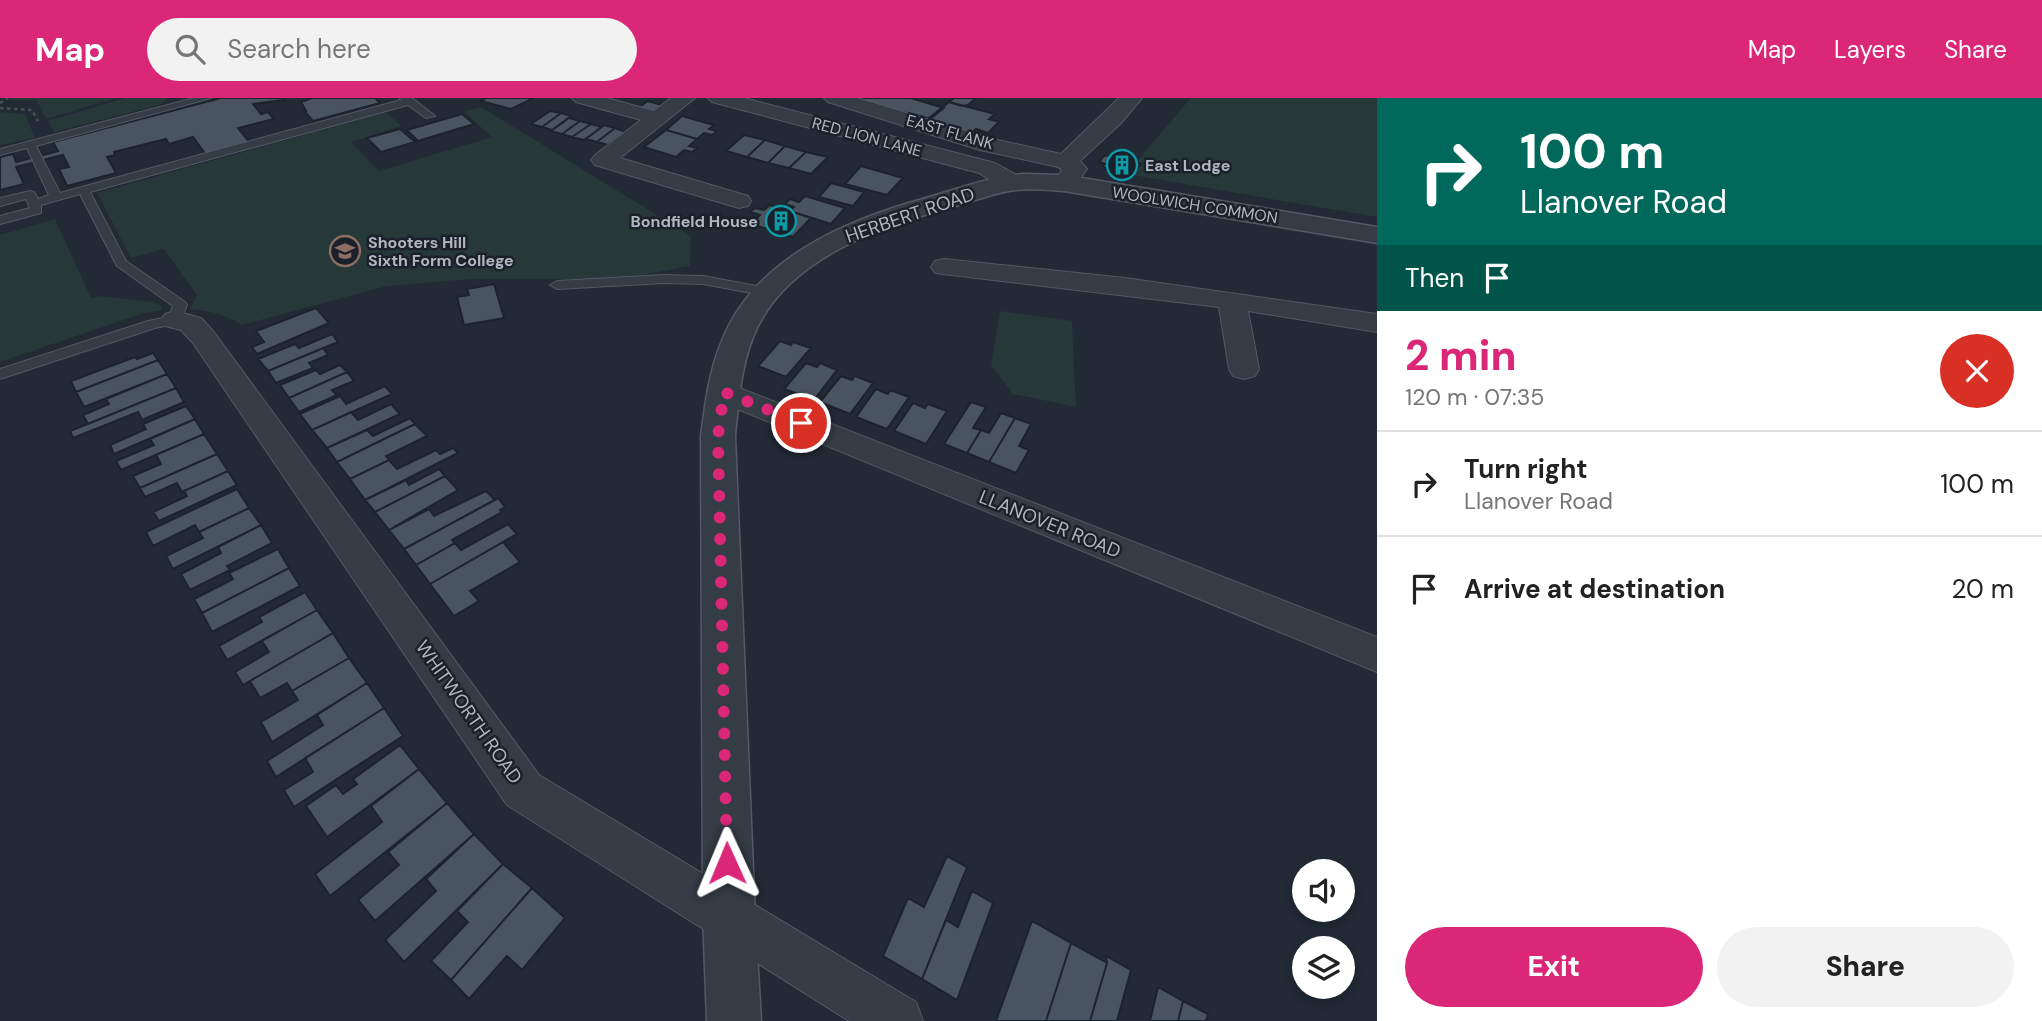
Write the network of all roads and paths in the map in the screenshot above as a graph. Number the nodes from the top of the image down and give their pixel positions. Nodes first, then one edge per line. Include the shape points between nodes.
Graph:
1 (8, 98) edge
2 (206, 98) edge
3 (583, 98) edge
4 (684, 98) edge
5 (719, 98) edge
6 (835, 98) edge
7 (1131, 98) edge
8 (407, 99) edge
9 (0, 105) edge
10 (430, 116) dead end
11 (657, 118) junction
12 (49, 139) junction
13 (30, 144) junction
14 (0, 152) edge
15 (1065, 172) junction
16 (1012, 182) junction
17 (83, 190) junction
18 (56, 197) junction
19 (739, 201) dead end
20 (0, 202) edge
21 (35, 202) junction
22 (0, 220) edge
23 (1377, 235) edge
24 (944, 267) dead end
25 (558, 285) dead end
26 (768, 292) junction
27 (1231, 300) junction
28 (175, 320) junction
29 (1377, 323) edge
30 (1244, 369) dead end
31 (0, 374) edge
32 (724, 392) junction
33 (1377, 655) edge
34 (729, 917) junction
35 (734, 1021) edge
36 (897, 1021) edge

1 - 9 path
2 - 12 lane
3 - 11 street
4 - 11 street
5 - 16 street, RED LION LANE via 987,168
6 - 15 street, EAST FLANK
7 - 15 street
8 - 10 lane
8 - 17 lane
9 - 12 path via 32,110
11 - 19 street via 603,160
12 - 13 lane
13 - 14 lane
13 - 18 lane
15 - 16 street, WOOLWICH COMMON
15 - 23 street, WOOLWICH COMMON
16 - 26 street, HERBERT ROAD via 926,206 840,238
17 - 18 lane
17 - 28 lane via 121,263 180,305
18 - 21 lane
20 - 21 lane via 30,194
21 - 22 lane via 37,210
24 - 27 street
25 - 26 lane via 703,280
26 - 32 street, HERBERT ROAD via 736,344
27 - 29 street
27 - 30 street
28 - 31 lane
28 - 34 street, WHITWORTH ROAD via 191,324 203,337 523,790
32 - 33 street, LLANOVER ROAD
32 - 34 street, HERBERT ROAD via 718,436
34 - 35 street, HERBERT ROAD
34 - 36 street, WHITWORTH ROAD

